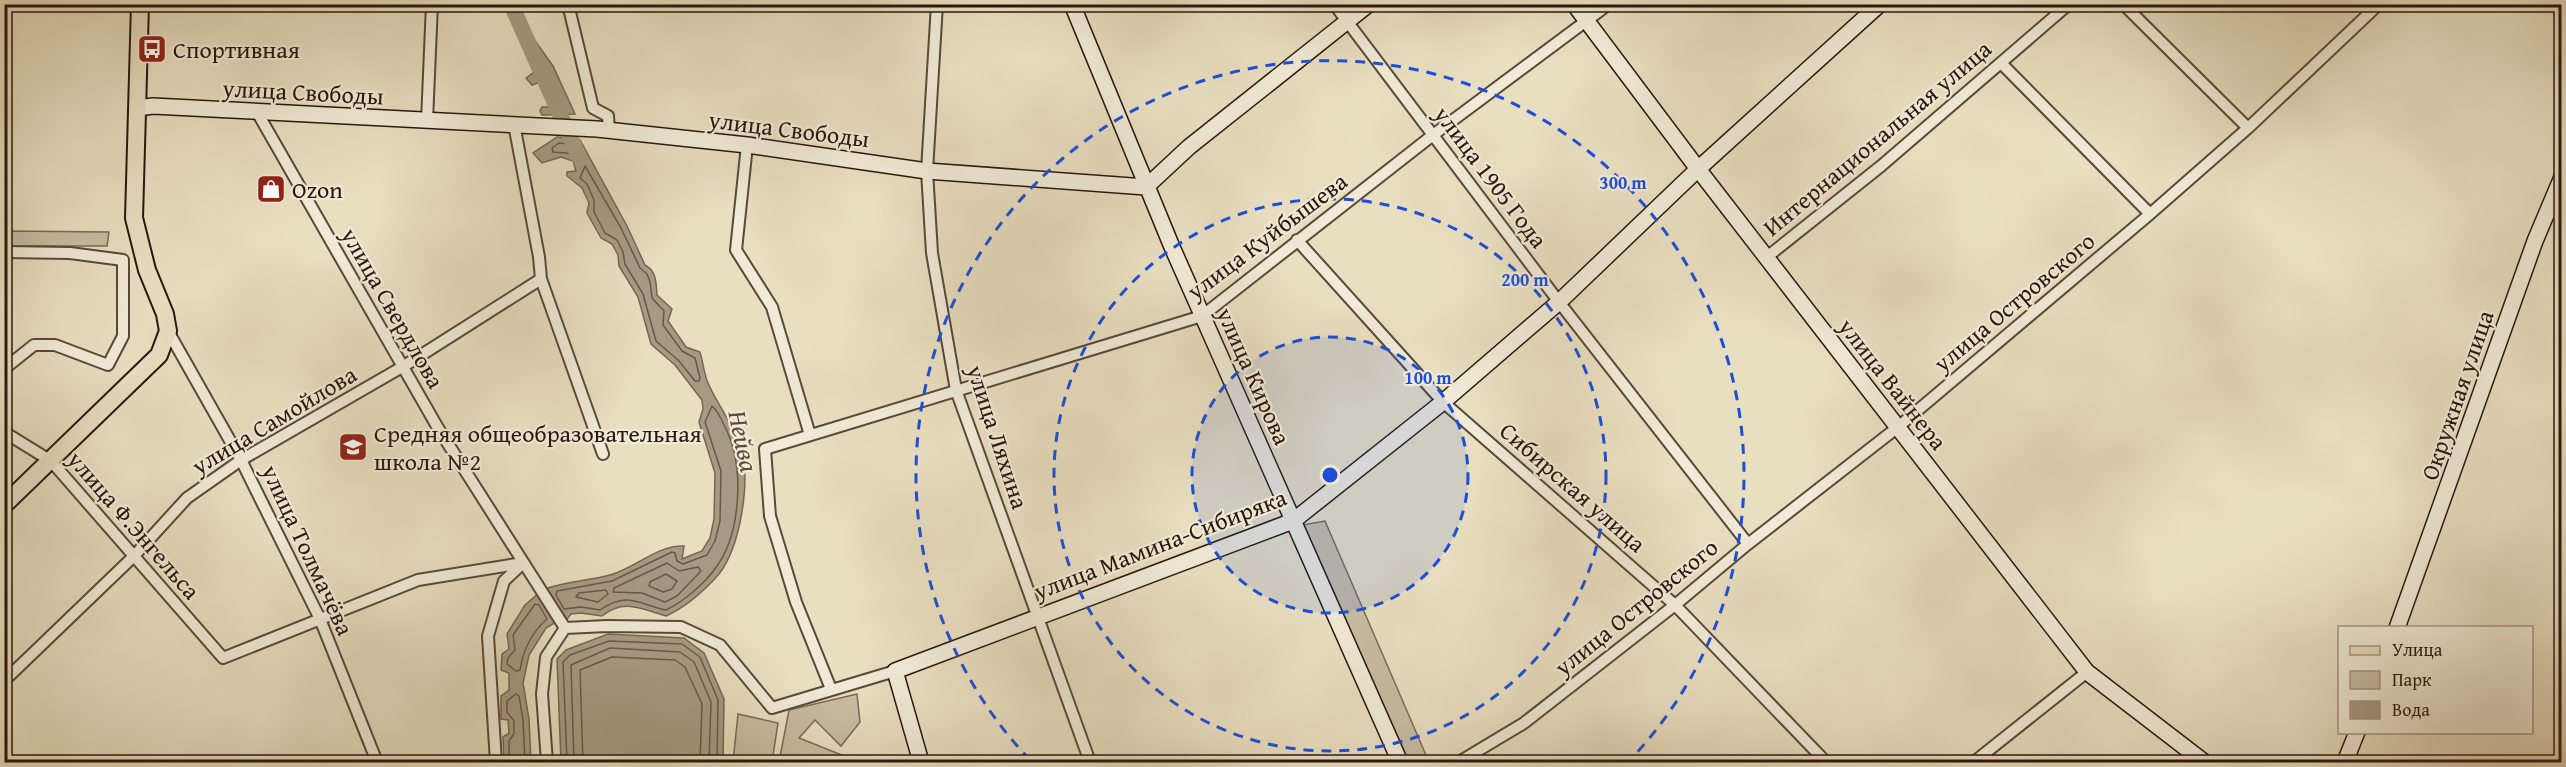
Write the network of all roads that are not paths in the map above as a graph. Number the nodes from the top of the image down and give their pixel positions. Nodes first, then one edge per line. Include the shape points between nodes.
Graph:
1 (140, 4) edge
2 (432, 4) edge
3 (568, 4) edge
4 (937, 4) edge
5 (1072, 4) edge
6 (1334, 4) edge
7 (1369, 4) edge
8 (1574, 4) edge
9 (1609, 4) edge
10 (1880, 4) edge
11 (2069, 4) edge
12 (2123, 4) edge
13 (2379, 4) edge
14 (1347, 21) junction
15 (1587, 21) junction
16 (2001, 63) junction
17 (137, 108) junction
18 (257, 112) junction
19 (427, 121) junction
20 (514, 124) junction
21 (2248, 128) junction
22 (603, 130) junction
23 (1433, 135) junction
24 (747, 145) junction
25 (1698, 169) junction
26 (927, 171) junction
27 (2562, 177) edge
28 (1146, 187) junction
29 (2150, 214) junction
30 (1297, 240) junction
31 (4, 252) edge
32 (1767, 257) junction
33 (541, 279) junction
34 (1559, 302) junction
35 (1202, 316) junction
36 (168, 331) junction
37 (404, 366) junction
38 (4, 369) edge
39 (956, 390) junction
40 (1443, 402) junction
41 (1898, 427) junction
42 (4, 432) edge
43 (810, 435) junction
44 (603, 454) dead end
45 (241, 460) junction
46 (51, 461) junction
47 (4, 505) edge
48 (1293, 520) junction
49 (1748, 544) junction
50 (134, 555) junction
51 (523, 562) junction
52 (1675, 605) junction
53 (1038, 616) junction
54 (320, 620) junction
55 (2397, 626) edge
56 (565, 628) junction
57 (895, 671) junction
58 (2087, 672) junction
59 (4, 681) edge
60 (831, 689) junction
61 (2356, 734) edge
62 (378, 762) edge
63 (496, 762) edge
64 (547, 762) edge
65 (921, 762) edge
66 (1090, 762) edge
67 (1400, 762) edge
68 (1459, 762) edge
69 (1826, 762) edge
70 (1974, 762) edge
71 (2204, 762) edge
72 (2345, 762) edge

1 - 17 main road
2 - 19 street
3 - 22 street via 593,108 608,116
4 - 26 street, улица Ляхина
5 - 28 street, улица Кирова
6 - 14 street, улица 1905 Года
7 - 14 street
8 - 15 street, улица Вайнера
9 - 15 street, улица Куйбышева
10 - 25 street, улица Мамина-Сибиряка
11 - 16 street, Интернациональная улица
12 - 21 street
13 - 21 street, улица Островского
14 - 23 street, улица 1905 Года
14 - 28 street via 1189,147
15 - 23 street, улица Куйбышева
15 - 25 street, улица Вайнера
16 - 29 street
16 - 32 street, Интернациональная улица
17 - 18 street, улица Свободы
17 - 36 main road via 134,218
18 - 19 street, улица Свободы
18 - 37 street, улица Свердлова
19 - 20 street, улица Свободы
20 - 22 street, улица Свободы
20 - 33 street
21 - 29 street, улица Островского
22 - 24 street, улица Свободы
23 - 30 street, улица Куйбышева
23 - 34 street, улица 1905 Года
24 - 26 street, улица Свободы
24 - 43 street via 736,250 772,307
25 - 32 street, улица Вайнера
25 - 34 street, улица Мамина-Сибиряка
26 - 28 street, улица Свободы
26 - 39 street, улица Ляхина via 932,253
27 - 55 street, Окружная улица via 2535,241
28 - 35 street, улица Кирова
29 - 41 street, улица Островского
30 - 35 street, улица Куйбышева
30 - 40 street, Сибирская улица
31 - 38 street via 70,253 123,260 123,336 108,365 55,345 34,345
32 - 41 street, улица Вайнера
33 - 37 street, улица Самойлова
33 - 44 street
34 - 40 street, улица Мамина-Сибиряка
34 - 49 street, улица 1905 Года
35 - 39 street, улица Куйбышева
35 - 48 street, улица Кирова
36 - 45 street, улица Толмачёва
36 - 46 main road via 159,355
37 - 45 street, улица Самойлова
37 - 51 street, улица Свердлова via 438,428
39 - 43 street, улица Куйбышева
39 - 53 street, улица Ляхина
40 - 48 street, улица Мамина-Сибиряка
40 - 52 street, Сибирская улица
41 - 49 street, улица Островского
41 - 58 street, улица Вайнера
42 - 46 street, улица Ф.Энгельса
43 - 60 street, улица Куйбышева via 765,449 770,516 796,602
45 - 50 street, улица Самойлова via 187,498
45 - 54 street, улица Толмачёва
46 - 47 main road
46 - 50 street, улица Ф.Энгельса
48 - 53 street, улица Мамина-Сибиряка
48 - 67 street, улица Кирова
49 - 52 street, улица Островского
50 - 54 street, улица Ф.Энгельса via 223,658
50 - 59 street, улица Самойлова
51 - 54 street via 418,580
51 - 56 street, улица Свердлова
51 - 63 street via 504,582 488,636
52 - 68 street, улица Островского via 1524,723
52 - 69 street, Сибирская улица
53 - 57 street, улица Мамина-Сибиряка
53 - 66 street, улица Ляхина
54 - 62 street, улица Толмачёва
56 - 60 street, улица Мамина-Сибиряка via 681,627 720,645 772,708
56 - 64 street via 546,657 542,694
57 - 60 street, улица Мамина-Сибиряка
57 - 65 street
58 - 70 street
58 - 71 street, улица Вайнера
61 - 72 street

